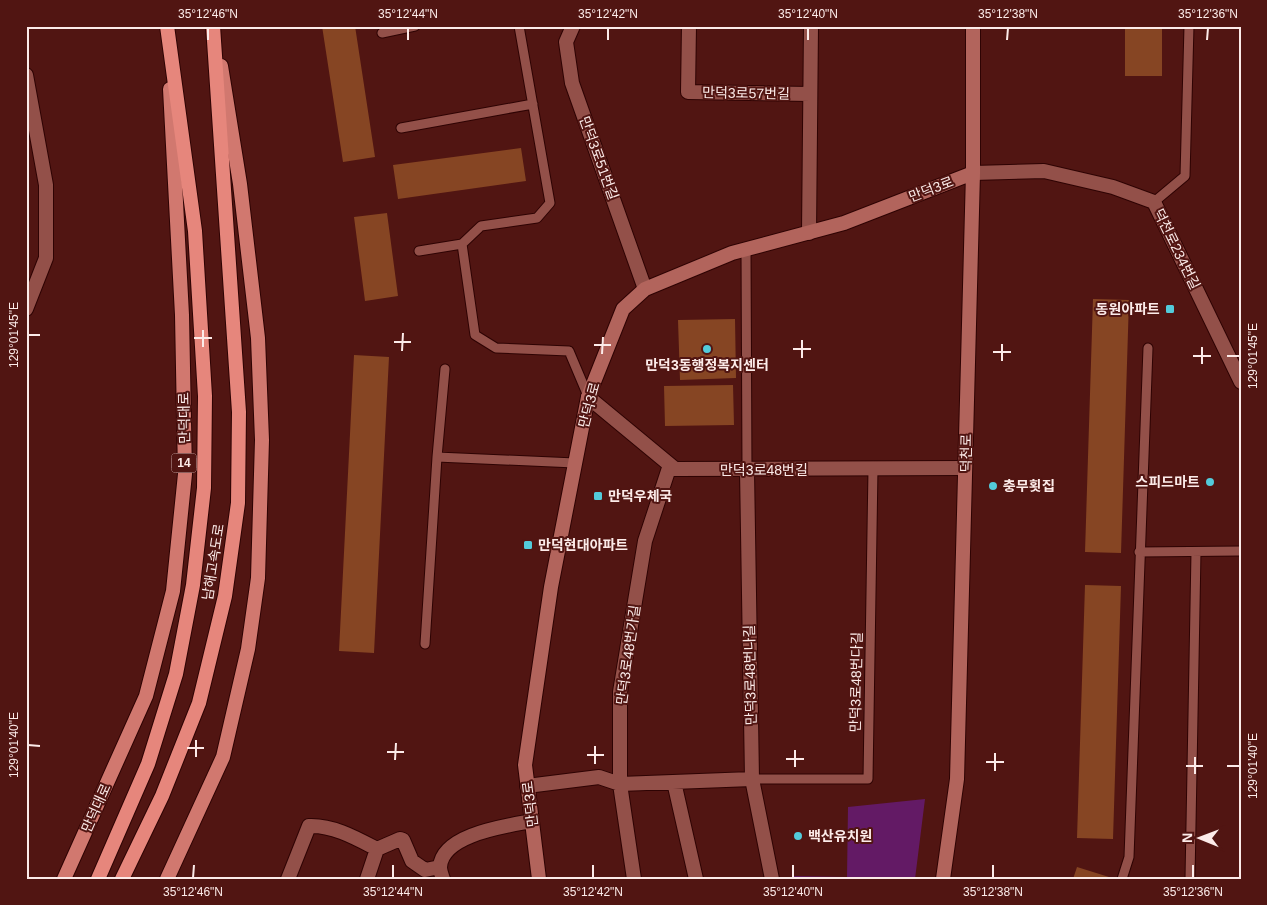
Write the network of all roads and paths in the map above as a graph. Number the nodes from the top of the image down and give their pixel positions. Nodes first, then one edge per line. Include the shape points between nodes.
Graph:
1 (167, 26) edge
2 (213, 26) edge
3 (415, 26) edge
4 (519, 26) edge
5 (573, 26) edge
6 (689, 26) edge
7 (811, 26) edge
8 (973, 26) edge
9 (1189, 26) edge
10 (382, 33) dead end
11 (26, 75) edge
12 (810, 94) junction
13 (533, 104) junction
14 (401, 128) dead end
15 (973, 173) junction
16 (1154, 202) junction
17 (809, 233) junction
18 (462, 244) junction
19 (746, 250) junction
20 (419, 251) dead end
21 (645, 289) junction
22 (26, 309) edge
23 (1148, 348) dead end
24 (445, 369) dead end
25 (1241, 382) edge
26 (588, 397) junction
27 (437, 457) junction
28 (575, 463) junction
29 (670, 465) junction
30 (965, 468) junction
31 (873, 469) junction
32 (746, 470) junction
33 (1241, 551) edge
34 (1139, 552) junction
35 (1196, 552) junction
36 (425, 644) dead end
37 (752, 779) junction
38 (674, 782) junction
39 (620, 784) junction
40 (527, 786) junction
41 (532, 821) junction
42 (377, 849) junction
43 (441, 873) edge
44 (64, 879) edge
45 (98, 879) edge
46 (122, 879) edge
47 (166, 879) edge
48 (288, 879) edge
49 (367, 879) edge
50 (539, 879) edge
51 (634, 879) edge
52 (696, 879) edge
53 (772, 879) edge
54 (943, 879) edge
55 (1122, 879) edge
56 (1190, 879) edge

1 - 44 main road, 만덕대로 / 14 via 182,315 184,474 173,591 146,696
1 - 45 highway, 남해고속도로 via 194,231 205,396 204,488 193,585 176,674 148,764
2 - 46 highway, 남해고속도로 via 238,412 238,503 224,596 198,703 162,796
2 - 47 main road via 240,184 258,338 262,440 258,578 248,649 224,757
3 - 10 lane
4 - 13 lane
5 - 21 street, 만덕3로51번길 via 566,42 572,83
6 - 12 street, 만덕3로57번길 via 688,92
7 - 12 street, 만덕3로57번길
8 - 15 main road, 덕천로
9 - 16 lane via 1185,176
11 - 22 street via 46,186 46,258
12 - 17 street, 만덕3로57번길
13 - 14 lane
13 - 18 lane via 550,203 537,218 481,226
15 - 16 street, 덕천로234번길 via 1044,171 1113,187
15 - 17 main road, 만덕3로 via 844,223
15 - 30 main road, 덕천로
16 - 25 street, 덕천로234번길
17 - 19 main road, 만덕3로
18 - 20 lane
18 - 26 lane via 476,335 496,348 569,351
19 - 21 main road, 만덕3로
19 - 32 lane
21 - 26 main road, 만덕3로 via 624,309
23 - 34 lane
24 - 27 lane
26 - 28 main road, 만덕3로
26 - 29 street, 만덕3로48번길
27 - 28 lane
27 - 36 lane
28 - 40 main road, 만덕3로 via 548,607 525,765
29 - 32 street, 만덕3로48번길 via 675,469
29 - 39 street, 만덕3로48번가길 via 645,541 620,692
30 - 31 street, 만덕3로48번길
30 - 54 main road, 덕천로 via 957,779
31 - 32 street, 만덕3로48번길
31 - 37 lane, 만덕3로48번다길 via 868,779
32 - 37 street, 만덕3로48번나길
33 - 35 lane
34 - 35 lane
34 - 55 lane via 1129,857
35 - 56 lane
37 - 38 street
37 - 53 street, 만덕3로48번나길
38 - 39 street
38 - 52 street
39 - 40 street via 599,777
39 - 51 street, 만덕3로48번가길
40 - 41 main road, 만덕3로
41 - 43 street via 468,836 446,852
41 - 50 main road, 만덕3로
42 - 43 street via 402,839 412,861 425,870
42 - 48 street via 322,826 309,826
42 - 49 street

